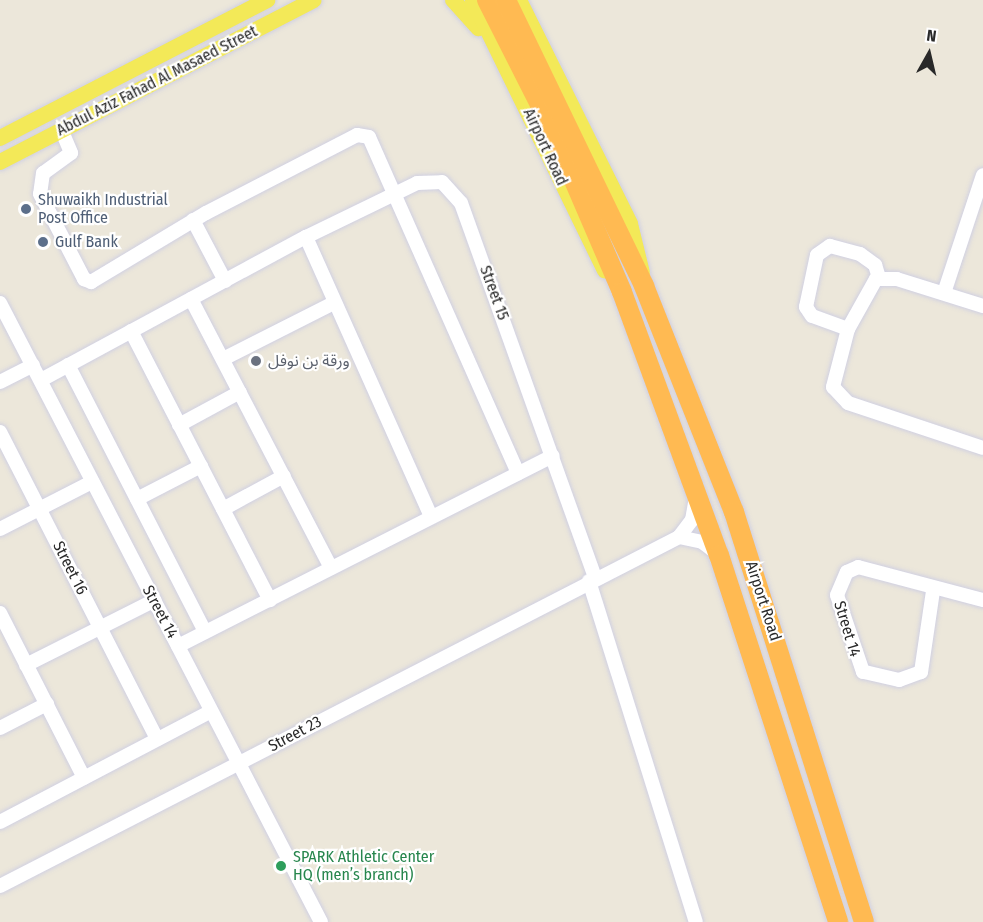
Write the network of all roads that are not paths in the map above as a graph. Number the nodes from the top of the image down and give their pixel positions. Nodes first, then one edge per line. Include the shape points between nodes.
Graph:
1 (267, 0) edge
2 (314, 0) edge
3 (329, 0) edge
4 (453, 0) edge
5 (473, 0) edge
6 (487, 0) edge
7 (506, 0) edge
8 (519, 0) edge
9 (526, 0) edge
10 (278, 18) junction
11 (536, 33) junction
12 (506, 65) junction
13 (107, 82) junction
14 (118, 100) junction
15 (555, 116) junction
16 (61, 129) junction
17 (0, 138) edge
18 (0, 162) edge
19 (983, 175) edge
20 (398, 193) junction
21 (193, 220) junction
22 (306, 237) junction
23 (879, 278) junction
24 (225, 281) junction
25 (644, 286) junction
26 (622, 292) junction
27 (944, 293) junction
28 (191, 299) junction
29 (0, 303) edge
30 (334, 303) junction
31 (983, 306) edge
32 (848, 329) junction
33 (131, 331) junction
34 (223, 358) junction
35 (33, 365) junction
36 (68, 365) junction
37 (41, 380) junction
38 (0, 382) edge
39 (240, 392) junction
40 (180, 425) junction
41 (0, 432) edge
42 (983, 447) edge
43 (553, 456) junction
44 (201, 466) junction
45 (519, 474) junction
46 (284, 476) junction
47 (90, 483) junction
48 (697, 492) junction
49 (137, 499) junction
50 (40, 508) junction
51 (223, 509) junction
52 (431, 516) junction
53 (0, 529) edge
54 (679, 537) junction
55 (719, 555) junction
56 (331, 568) junction
57 (592, 580) junction
58 (933, 591) junction
59 (154, 600) junction
60 (270, 600) junction
61 (983, 600) edge
62 (0, 613) edge
63 (100, 628) junction
64 (205, 632) junction
65 (4, 633) edge
66 (178, 646) junction
67 (26, 665) junction
68 (46, 704) junction
69 (211, 711) junction
70 (0, 728) edge
71 (157, 739) junction
72 (241, 763) junction
73 (84, 778) junction
74 (801, 805) junction
75 (0, 822) edge
76 (0, 886) edge
77 (321, 922) edge
78 (696, 922) edge
79 (838, 922) edge
80 (846, 922) edge
81 (864, 922) edge

1 - 13 main road, Abdul Aziz Fahad Al Masaed Street
2 - 10 main road, Abdul Aziz Fahad Al Masaed Street
3 - 10 main road
4 - 12 main road
5 - 12 main road, Airport Road
6 - 15 highway, Airport Road
7 - 15 highway, Airport Road
8 - 11 main road, Airport Road
9 - 11 main road
10 - 14 main road, Abdul Aziz Fahad Al Masaed Street
11 - 25 main road, Airport Road via 630,224
12 - 26 main road, Airport Road via 590,244
13 - 14 main road via 119,87
13 - 17 main road, Abdul Aziz Fahad Al Masaed Street
14 - 16 main road, Abdul Aziz Fahad Al Masaed Street
15 - 25 highway, Airport Road
15 - 26 highway, Airport Road
16 - 18 main road, Abdul Aziz Fahad Al Masaed Street
16 - 21 street via 71,153 43,173 39,188 86,280 118,268 135,251
19 - 27 street
20 - 21 street via 376,143 357,135
20 - 22 street, Street 15
20 - 43 street, Street 15 via 433,179 448,186 461,203
20 - 45 street
21 - 24 street
22 - 24 street, Street 15
22 - 30 street
23 - 27 street
23 - 32 street via 868,286
23 - 32 street via 875,266 852,251 830,246 817,255 806,307 812,316
24 - 28 street, Street 15
25 - 81 highway, Airport Road via 734,512
26 - 48 highway, Airport Road
27 - 31 street
28 - 33 street, Street 15
28 - 34 street
29 - 35 street, Street 14
30 - 34 street
30 - 52 street
32 - 42 street via 834,383 841,399
33 - 36 street, Street 15
33 - 40 street
34 - 39 street
35 - 37 street, Street 14
35 - 38 street
36 - 37 street, Street 15
36 - 49 street
37 - 47 street, Street 14
39 - 40 street
39 - 46 street
40 - 44 street
41 - 50 street, Street 16
43 - 45 street
43 - 57 street, Street 15
44 - 49 street
44 - 51 street
45 - 52 street
46 - 51 street
46 - 56 street
47 - 50 street
47 - 59 street, Street 14
48 - 54 street via 692,520
48 - 55 highway, Airport Road
49 - 64 street
50 - 53 street
50 - 63 street, Street 16
51 - 60 street
52 - 56 street
54 - 55 street via 702,542
54 - 57 street, Street 23
55 - 74 highway, Airport Road
56 - 60 street
57 - 72 street, Street 23
57 - 78 street
58 - 58 street, Street 14 via 858,567 843,577 837,595 863,672 900,680 921,672
58 - 61 street, Street 14
59 - 63 street
59 - 66 street, Street 14
60 - 64 street
62 - 65 street
63 - 67 street
63 - 71 street, Street 16
64 - 66 street
65 - 67 street
66 - 69 street, Street 14
67 - 68 street
68 - 70 street
68 - 73 street
69 - 71 street
69 - 72 street, Street 14
71 - 73 street
72 - 76 street, Street 23
72 - 77 street, Street 14
73 - 75 street
74 - 79 highway, Airport Road
74 - 80 highway via 815,829

